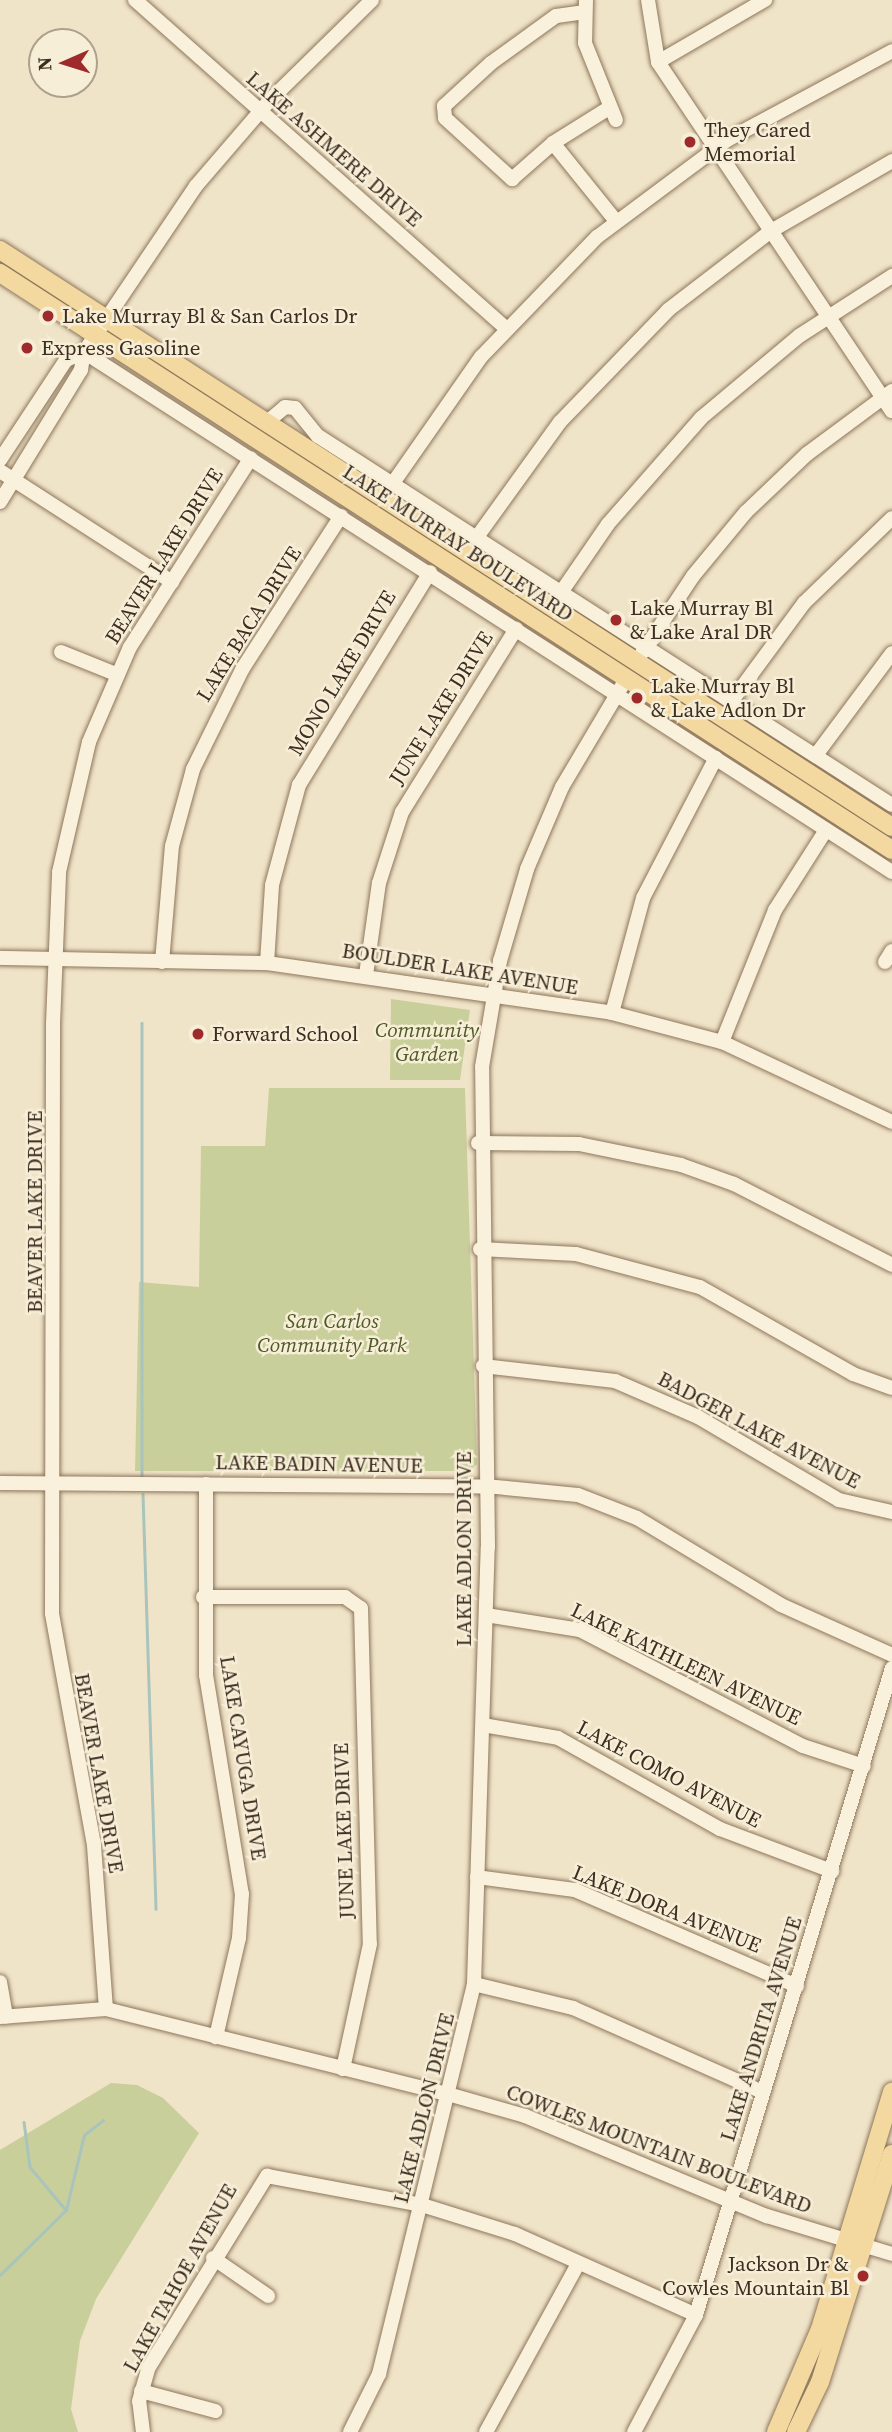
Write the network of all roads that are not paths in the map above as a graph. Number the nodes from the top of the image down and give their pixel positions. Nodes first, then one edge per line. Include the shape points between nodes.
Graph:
1 (135, 0) edge
2 (372, 0) edge
3 (648, 0) edge
4 (765, 0) edge
5 (585, 6) edge
6 (892, 51) edge
7 (658, 62) junction
8 (261, 111) junction
9 (553, 143) junction
10 (714, 148) junction
11 (892, 162) edge
12 (616, 221) junction
13 (771, 231) junction
14 (0, 250) edge
15 (0, 273) edge
16 (892, 276) edge
17 (827, 316) junction
18 (106, 319) junction
19 (506, 328) junction
20 (95, 335) junction
21 (84, 352) junction
22 (887, 394) edge
23 (892, 411) edge
24 (266, 423) junction
25 (251, 457) junction
26 (0, 460) edge
27 (6, 475) edge
28 (393, 483) junction
29 (0, 502) edge
30 (341, 516) junction
31 (892, 518) edge
32 (477, 537) junction
33 (430, 572) junction
34 (172, 582) junction
35 (562, 591) junction
36 (516, 629) junction
37 (61, 652) dead end
38 (892, 653) edge
39 (641, 654) junction
40 (603, 663) junction
41 (118, 674) junction
42 (662, 678) junction
43 (621, 686) junction
44 (731, 702) junction
45 (816, 755) junction
46 (716, 758) junction
47 (892, 805) edge
48 (892, 827) edge
49 (826, 830) junction
50 (892, 850) edge
51 (892, 872) edge
52 (0, 958) edge
53 (55, 960) junction
54 (162, 962) junction
55 (267, 963) junction
56 (366, 975) junction
57 (493, 996) junction
58 (612, 1013) junction
59 (722, 1042) junction
60 (892, 1122) edge
61 (478, 1143) junction
62 (480, 1249) junction
63 (892, 1265) edge
64 (483, 1366) junction
65 (892, 1388) edge
66 (0, 1483) edge
67 (54, 1483) junction
68 (206, 1484) junction
69 (485, 1486) junction
70 (892, 1512) edge
71 (203, 1597) junction
72 (486, 1615) junction
73 (892, 1655) edge
74 (892, 1668) edge
75 (483, 1725) junction
76 (864, 1766) junction
77 (832, 1871) junction
78 (477, 1877) junction
79 (0, 1982) edge
80 (474, 1984) junction
81 (797, 1986) junction
82 (106, 2009) junction
83 (3, 2016) edge
84 (216, 2037) junction
85 (343, 2069) junction
86 (763, 2092) junction
87 (892, 2092) edge
88 (451, 2095) junction
89 (892, 2154) edge
90 (731, 2201) junction
91 (422, 2205) junction
92 (855, 2243) junction
93 (892, 2254) edge
94 (214, 2258) junction
95 (578, 2264) junction
96 (268, 2296) dead end
97 (696, 2315) junction
98 (141, 2390) junction
99 (215, 2411) dead end
100 (143, 2432) edge
101 (350, 2432) edge
102 (486, 2432) edge
103 (634, 2432) edge
104 (776, 2432) edge
105 (796, 2432) edge

1 - 8 street, LAKE ASHMERE DRIVE
2 - 8 street
3 - 7 street
4 - 7 street
5 - 9 street via 585,43 613,114
5 - 9 street via 556,16 444,106 445,118 512,179
6 - 10 street via 797,97
7 - 10 street
8 - 18 street via 196,186
8 - 19 street, LAKE ASHMERE DRIVE
9 - 12 street
10 - 12 street
10 - 13 street
11 - 13 street
12 - 19 street
13 - 17 street
13 - 32 street via 668,310 607,368 537,449
14 - 18 main road, LAKE MURRAY BOULEVARD
15 - 20 main road, LAKE MURRAY BOULEVARD
16 - 17 street
17 - 22 street
17 - 35 street via 693,427 608,524
18 - 20 street
18 - 24 main road, LAKE MURRAY BOULEVARD
19 - 28 street
20 - 21 street
20 - 40 main road, LAKE MURRAY BOULEVARD
21 - 25 street, LAKE MURRAY BOULEVARD
21 - 26 street via 66,360
21 - 27 street via 81,370
22 - 23 street
22 - 39 street via 807,454 746,512
24 - 28 street, LAKE MURRAY BOULEVARD via 285,407 295,408 318,436
24 - 39 main road, LAKE MURRAY BOULEVARD
25 - 30 street, LAKE MURRAY BOULEVARD
25 - 34 street, BEAVER LAKE DRIVE
27 - 29 street
27 - 34 street
28 - 32 street, LAKE MURRAY BOULEVARD
30 - 33 street, LAKE MURRAY BOULEVARD
30 - 54 street, LAKE BACA DRIVE via 243,668 193,769 172,846
31 - 44 street via 804,603
32 - 35 street, LAKE MURRAY BOULEVARD
33 - 36 street, LAKE MURRAY BOULEVARD
33 - 55 street, MONO LAKE DRIVE via 299,785 272,885
34 - 41 street, BEAVER LAKE DRIVE
35 - 39 street, LAKE MURRAY BOULEVARD
36 - 43 street, LAKE MURRAY BOULEVARD
36 - 56 street, JUNE LAKE DRIVE via 402,812 379,883
37 - 41 street
38 - 45 street
39 - 40 main road
39 - 42 main road, LAKE MURRAY BOULEVARD
39 - 44 street, LAKE MURRAY BOULEVARD
40 - 43 main road, LAKE MURRAY BOULEVARD
41 - 53 street, BEAVER LAKE DRIVE via 68,820
42 - 43 main road
42 - 48 main road, LAKE MURRAY BOULEVARD
43 - 46 street, LAKE MURRAY BOULEVARD
43 - 50 main road, LAKE MURRAY BOULEVARD
43 - 57 street, LAKE ADLON DRIVE via 535,848
44 - 45 street, LAKE MURRAY BOULEVARD
45 - 47 street, LAKE MURRAY BOULEVARD
46 - 49 street, LAKE MURRAY BOULEVARD
46 - 58 street via 643,898
49 - 51 street, LAKE MURRAY BOULEVARD
49 - 59 street via 775,910
52 - 53 street, BOULDER LAKE AVENUE
53 - 54 street, BOULDER LAKE AVENUE
53 - 67 street, BEAVER LAKE DRIVE
54 - 55 street, BOULDER LAKE AVENUE
55 - 56 street, BOULDER LAKE AVENUE
56 - 57 street, BOULDER LAKE AVENUE
57 - 58 street, BOULDER LAKE AVENUE
57 - 61 street, LAKE ADLON DRIVE
58 - 59 street, BOULDER LAKE AVENUE
59 - 60 street, BOULDER LAKE AVENUE
61 - 62 street, LAKE ADLON DRIVE
61 - 63 street via 579,1144 681,1166 734,1184
62 - 64 street, LAKE ADLON DRIVE
62 - 65 street via 576,1254 700,1287 853,1374
64 - 69 street, LAKE ADLON DRIVE
64 - 70 street, BADGER LAKE AVENUE via 615,1381 698,1417 839,1500
66 - 67 street, LAKE BADIN AVENUE
67 - 68 street, LAKE BADIN AVENUE
67 - 82 street, BEAVER LAKE DRIVE via 52,1613 94,1844
68 - 69 street, LAKE BADIN AVENUE
68 - 71 street, LAKE CAYUGA DRIVE
69 - 72 street, LAKE ADLON DRIVE
69 - 73 street, LAKE BADIN AVENUE via 578,1495 637,1518 781,1605
71 - 84 street, LAKE CAYUGA DRIVE via 205,1675 242,1894 239,1938
71 - 85 street, JUNE LAKE DRIVE via 345,1597 363,1615 370,1944
72 - 75 street, LAKE ADLON DRIVE
72 - 76 street, LAKE KATHLEEN AVENUE via 580,1630 803,1746
74 - 76 street, LAKE ANDRITA AVENUE
75 - 77 street, LAKE COMO AVENUE via 558,1738 720,1829
75 - 78 street, LAKE ADLON DRIVE
76 - 77 street, LAKE ANDRITA AVENUE
77 - 81 street, LAKE ANDRITA AVENUE
78 - 80 street, LAKE ADLON DRIVE
78 - 81 street, LAKE DORA AVENUE via 575,1890
79 - 83 street
80 - 86 street via 526,1992 573,2008
80 - 88 street, LAKE ADLON DRIVE
81 - 86 street, LAKE ANDRITA AVENUE
82 - 83 street, COWLES MOUNTAIN BOULEVARD
82 - 84 street, COWLES MOUNTAIN BOULEVARD
84 - 85 street, COWLES MOUNTAIN BOULEVARD
85 - 88 street, COWLES MOUNTAIN BOULEVARD
86 - 90 street, LAKE ANDRITA AVENUE
87 - 92 main road
88 - 90 street, COWLES MOUNTAIN BOULEVARD via 526,2116
88 - 91 street, LAKE ADLON DRIVE
89 - 92 main road
90 - 92 street, COWLES MOUNTAIN BOULEVARD
90 - 97 street, LAKE ANDRITA AVENUE
91 - 94 street, LAKE TAHOE AVENUE via 267,2176 256,2186
91 - 95 street via 514,2234
91 - 101 street, LAKE ADLON DRIVE via 379,2374
92 - 93 street, COWLES MOUNTAIN BOULEVARD
92 - 104 main road via 804,2376
92 - 105 main road via 820,2382
94 - 96 street
94 - 98 street, LAKE TAHOE AVENUE
95 - 97 street
95 - 102 street
97 - 103 street, LAKE ANDRITA AVENUE
98 - 99 street
98 - 100 street, LAKE TAHOE AVENUE

